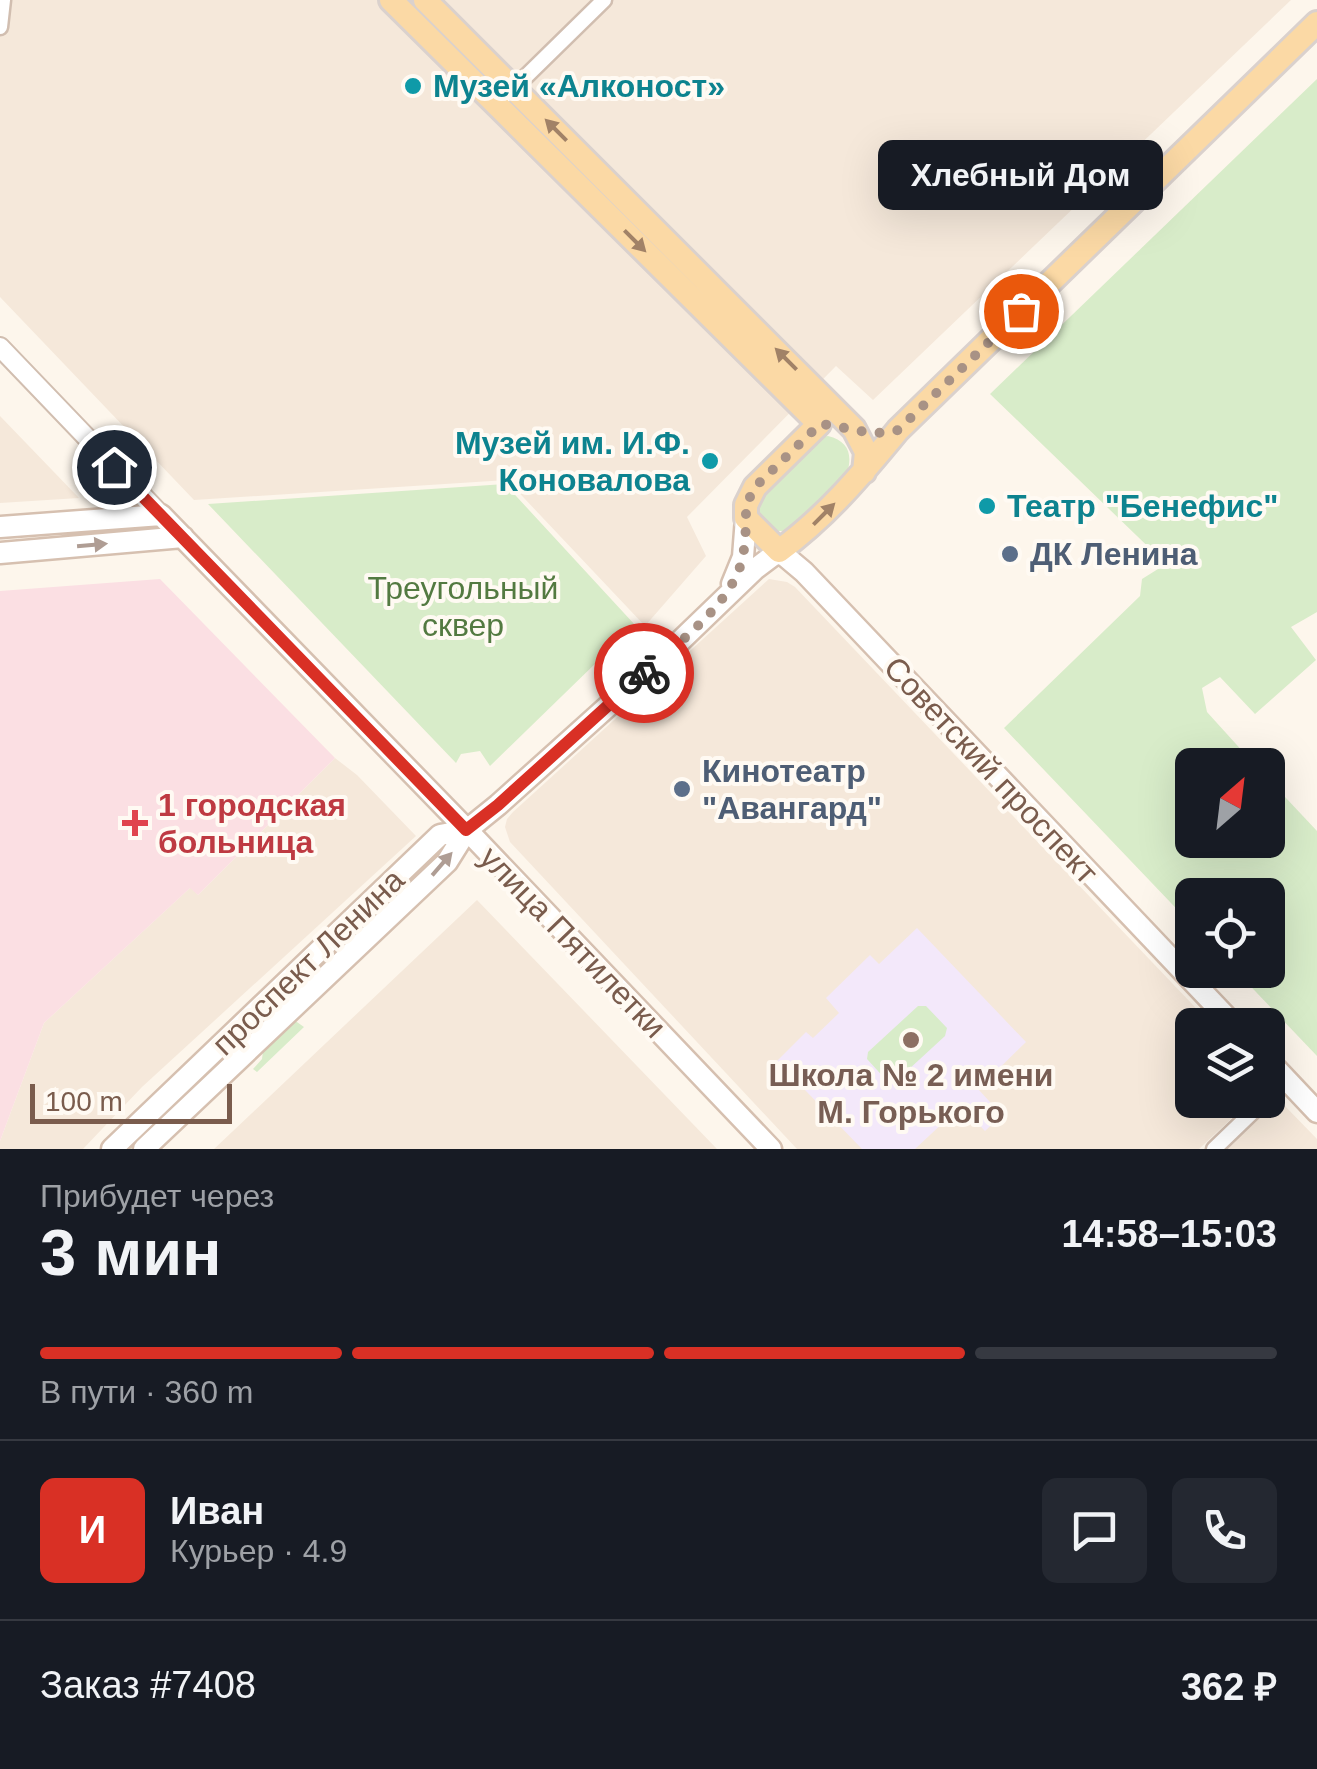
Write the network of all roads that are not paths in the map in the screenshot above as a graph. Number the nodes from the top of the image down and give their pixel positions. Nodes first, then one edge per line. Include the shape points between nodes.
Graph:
1 (3, 0) edge
2 (392, 0) edge
3 (425, 0) edge
4 (604, 0) edge
5 (1317, 22) edge
6 (0, 28) edge
7 (505, 96) junction
8 (0, 347) edge
9 (820, 424) junction
10 (854, 428) junction
11 (898, 430) junction
12 (864, 472) junction
13 (161, 514) junction
14 (746, 518) junction
15 (0, 527) edge
16 (183, 537) junction
17 (780, 551) junction
18 (0, 553) edge
19 (720, 602) junction
20 (466, 830) junction
21 (1218, 1008) edge
22 (1286, 1080) edge
23 (1317, 1112) edge
24 (1246, 1118) edge
25 (112, 1149) edge
26 (144, 1149) edge
27 (770, 1149) edge
28 (1214, 1149) edge

1 - 6 street
2 - 7 main road
3 - 7 main road
4 - 7 street
5 - 11 main road, проспект Ленина
7 -> 9 main road
10 -> 7 main road
8 - 13 street, улица Пятилетки
9 - 10 main road
9 - 14 main road, проспект Ленина via 755,487
10 - 11 main road
10 - 12 main road via 866,452
11 - 12 main road, проспект Ленина
17 -> 12 main road, проспект Ленина
13 - 15 main road
13 - 16 main road, улица Пятилетки
14 - 17 main road, Советский проспект
14 - 19 main road, проспект Ленина via 738,572
18 -> 16 main road
16 - 20 main road, улица Пятилетки
17 - 19 main road, проспект Ленина
17 - 21 main road, Советский проспект
19 - 20 main road, проспект Ленина
20 - 25 main road, проспект Ленина via 440,836
26 -> 20 main road, проспект Ленина via 447,862
20 - 27 main road, улица Пятилетки
22 - 23 main road
24 - 28 street

